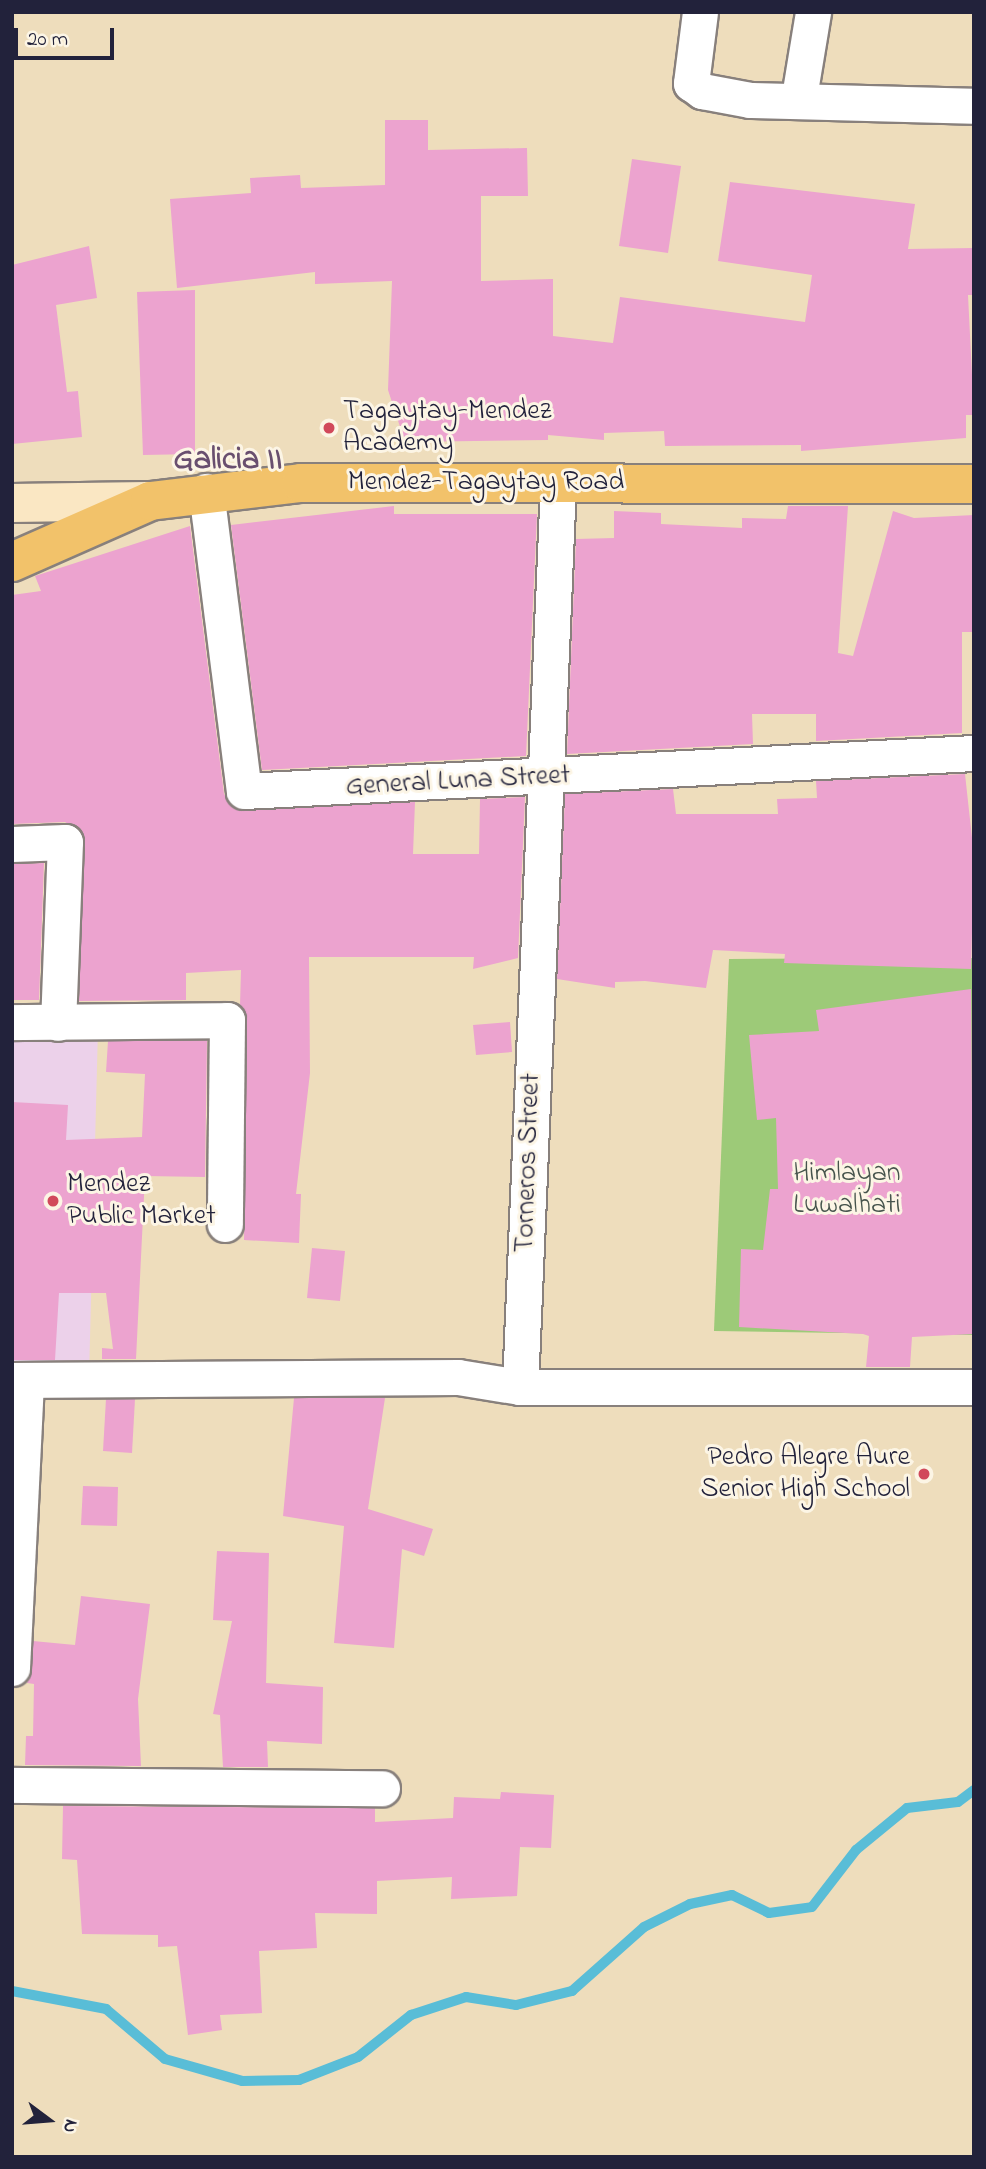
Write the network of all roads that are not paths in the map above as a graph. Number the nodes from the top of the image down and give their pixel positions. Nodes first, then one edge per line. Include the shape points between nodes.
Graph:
1 (700, 12) edge
2 (813, 12) edge
3 (799, 97) junction
4 (974, 106) edge
5 (558, 483) junction
6 (974, 484) edge
7 (206, 491) junction
8 (149, 501) junction
9 (12, 503) edge
10 (12, 562) edge
11 (974, 753) edge
12 (545, 778) junction
13 (12, 844) edge
14 (12, 1022) edge
15 (58, 1023) junction
16 (225, 1224) dead end
17 (19, 1380) edge
18 (520, 1387) junction
19 (974, 1387) edge
20 (12, 1668) edge
21 (12, 1785) edge
22 (382, 1788) dead end

1 - 3 street via 691,83 750,100
2 - 3 street
3 - 4 street
5 - 6 main road, Mendez-Tagaytay Road
5 - 7 main road, Mendez-Tagaytay Road via 312,483
5 - 12 street, Torneros Street
7 - 8 main road, Mendez-Tagaytay Road
7 - 12 street, General Luna Street via 244,791
8 - 9 main road
8 - 10 main road, Mendez-Tagaytay Road
11 - 12 street, General Luna Street
12 - 18 street, Torneros Street
13 - 15 street via 65,842
14 - 15 street
15 - 16 street via 227,1020
17 - 18 street via 430,1377
17 - 20 street
18 - 19 street
21 - 22 street

